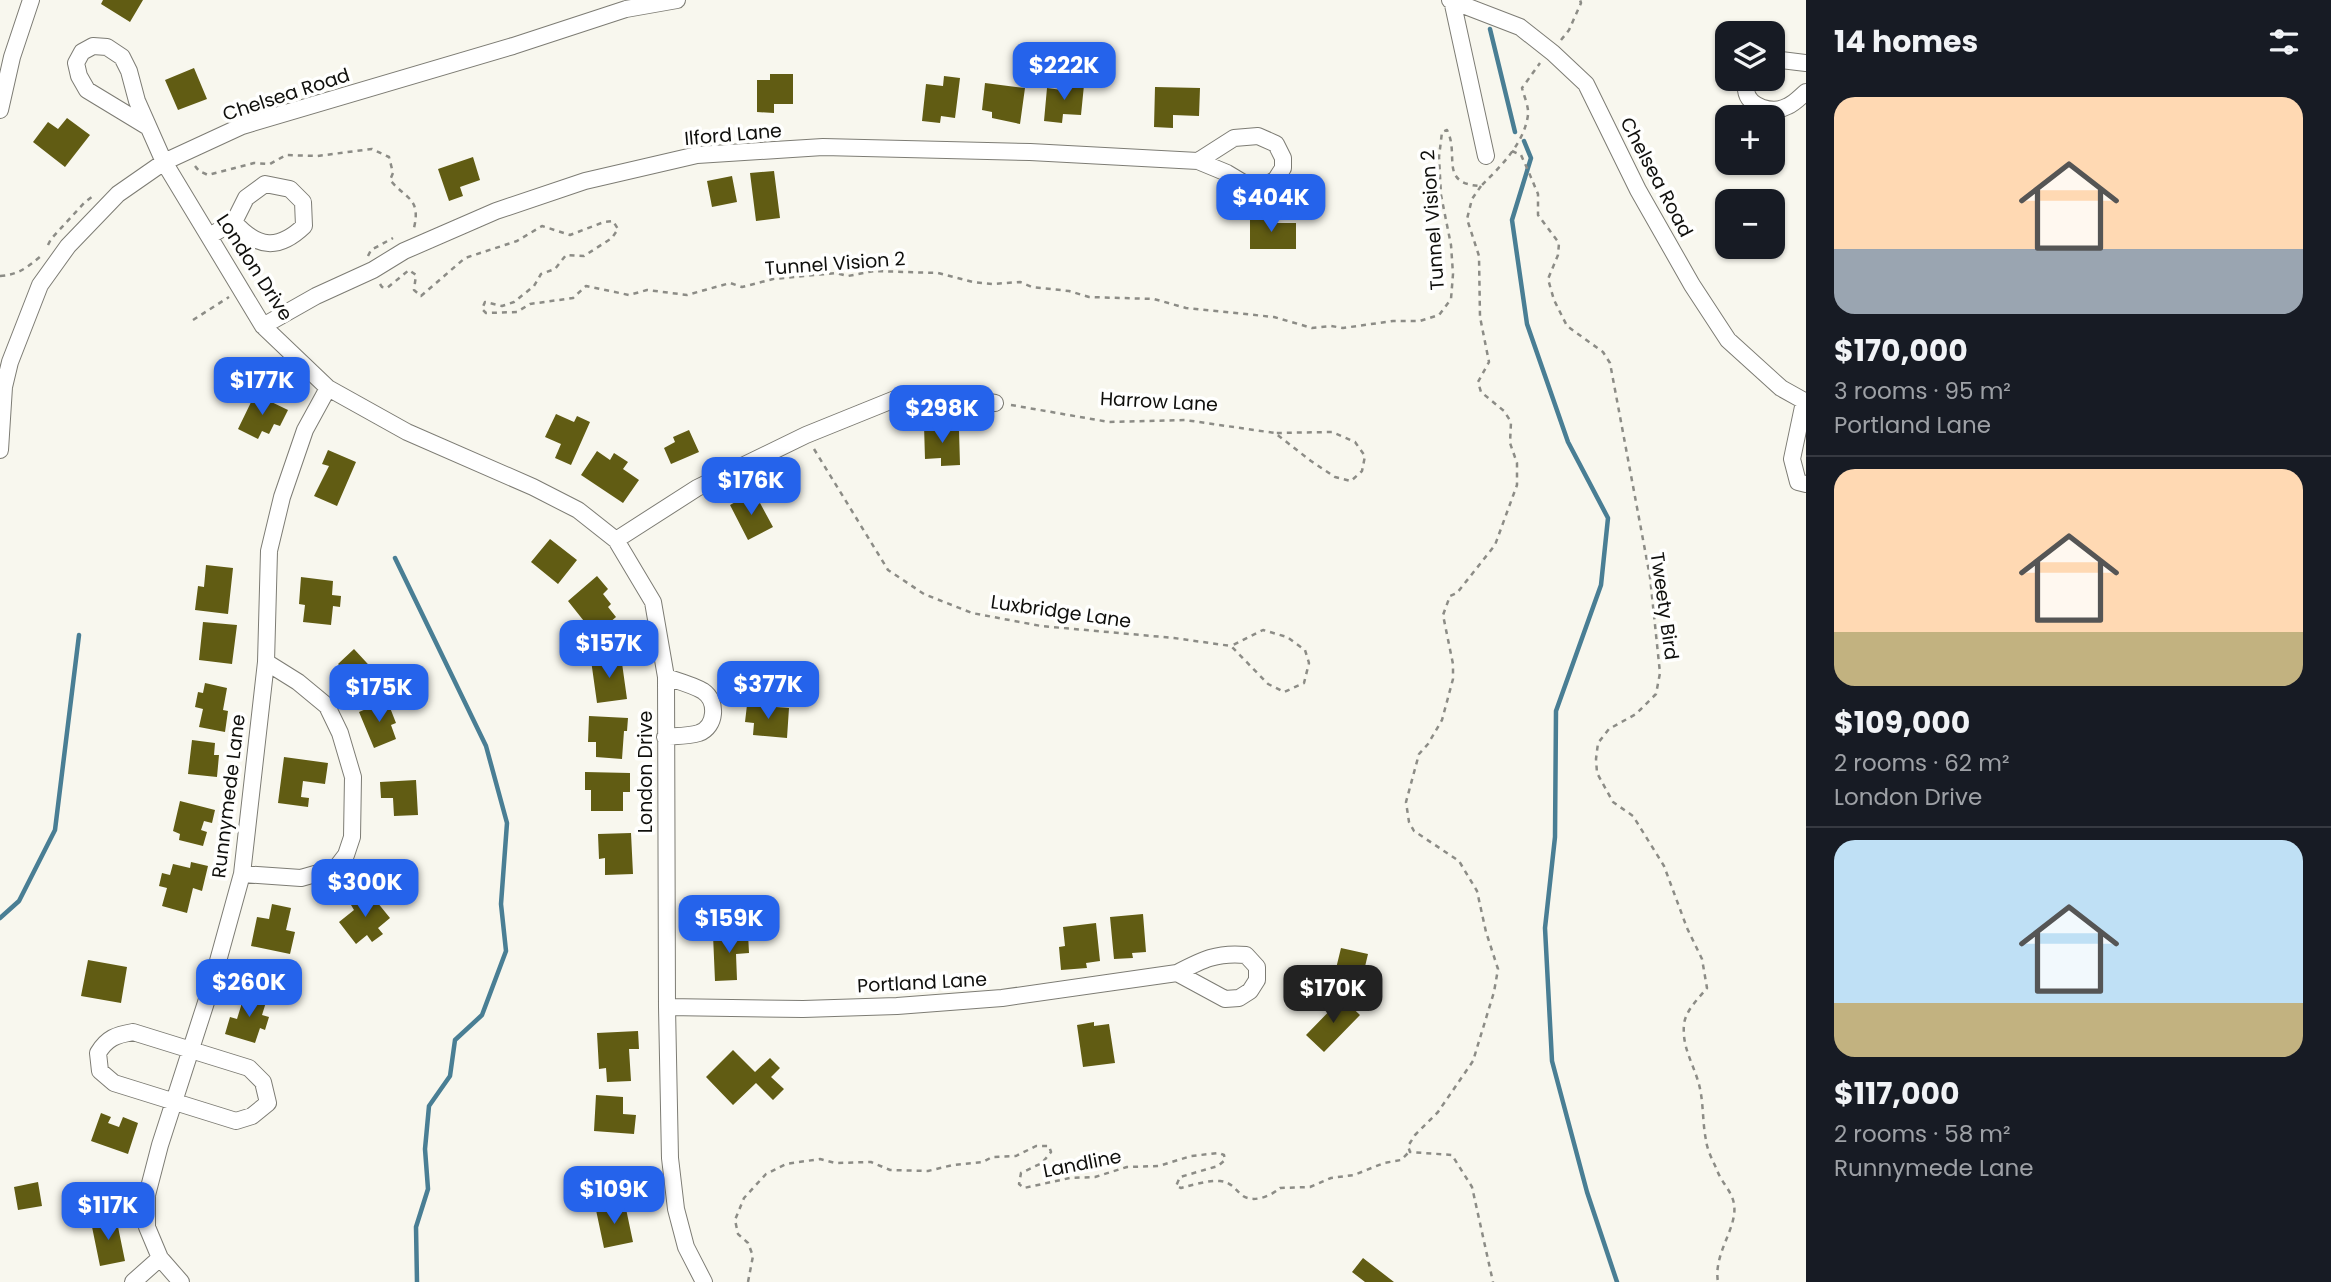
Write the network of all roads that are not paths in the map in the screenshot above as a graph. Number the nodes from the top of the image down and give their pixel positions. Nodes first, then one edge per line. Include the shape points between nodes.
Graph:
1 (31, 0) edge
2 (677, 0) edge
3 (1451, 0) edge
4 (1785, 60) edge
5 (1806, 63) edge
6 (1746, 91) edge
7 (1806, 92) edge
8 (0, 110) edge
9 (148, 127) junction
10 (1486, 156) dead end
11 (1198, 161) junction
12 (164, 162) junction
13 (234, 222) junction
14 (209, 236) junction
15 (263, 326) junction
16 (2, 387) edge
17 (328, 388) junction
18 (1805, 402) edge
19 (995, 403) road end
20 (0, 450) edge
21 (1806, 485) edge
22 (616, 540) junction
23 (266, 662) junction
24 (666, 677) junction
25 (665, 737) junction
26 (242, 874) junction
27 (1177, 973) dead end
28 (667, 1007) junction
29 (191, 1049) junction
30 (175, 1102) junction
31 (160, 1258) junction
32 (133, 1282) edge
33 (181, 1282) edge
34 (704, 1282) edge

1 - 8 street
2 - 12 street, Chelsea Road via 626,9 242,126
3 - 10 street
3 - 18 street, Chelsea Road via 1520,27 1586,84 1651,213 1728,340
4 - 5 street
6 - 7 street via 1751,101 1763,108 1780,110
9 - 9 street, London Drive via 87,90 76,63 82,52 93,46 107,47 122,57
9 - 12 street, London Drive
11 - 11 street, Ilford Lane via 1234,138 1258,136 1276,144 1283,168 1265,186 1247,185
11 - 15 street, Ilford Lane via 823,147 697,155 585,181 496,211 404,251
12 - 14 street, London Drive
12 - 16 street, Chelsea Road via 118,194 68,246 40,285
13 - 13 street via 246,198 265,184 290,189 303,202 304,226 289,240 267,244
13 - 14 street
14 - 15 street, London Drive
15 - 17 street, London Drive
16 - 20 street, Chelsea Road
17 - 22 street, London Drive via 407,432 578,510
17 - 23 street, Runnymede Lane via 305,430 269,551
18 - 21 street via 1792,459 1798,482
19 - 22 street via 940,394 900,397 806,435 697,488
22 - 24 street, London Drive via 653,601
23 - 26 street, Runnymede Lane
23 - 26 street via 327,706 352,777 352,837 337,868 301,878
24 - 25 street, London Drive
24 - 25 street via 705,692 714,713 702,733
25 - 28 street, London Drive
26 - 29 street, Runnymede Lane
27 - 28 street, Portland Lane via 936,1003 803,1009
28 - 34 street, London Drive via 670,1158 676,1209
29 - 30 street, Runnymede Lane
29 - 30 street via 249,1068 262,1082 268,1103 236,1121
29 - 30 street via 132,1032 115,1035 98,1053 100,1071 114,1083
30 - 31 street, Runnymede Lane via 147,1195 147,1227
31 - 32 street
31 - 33 street, Runnymede Lane

